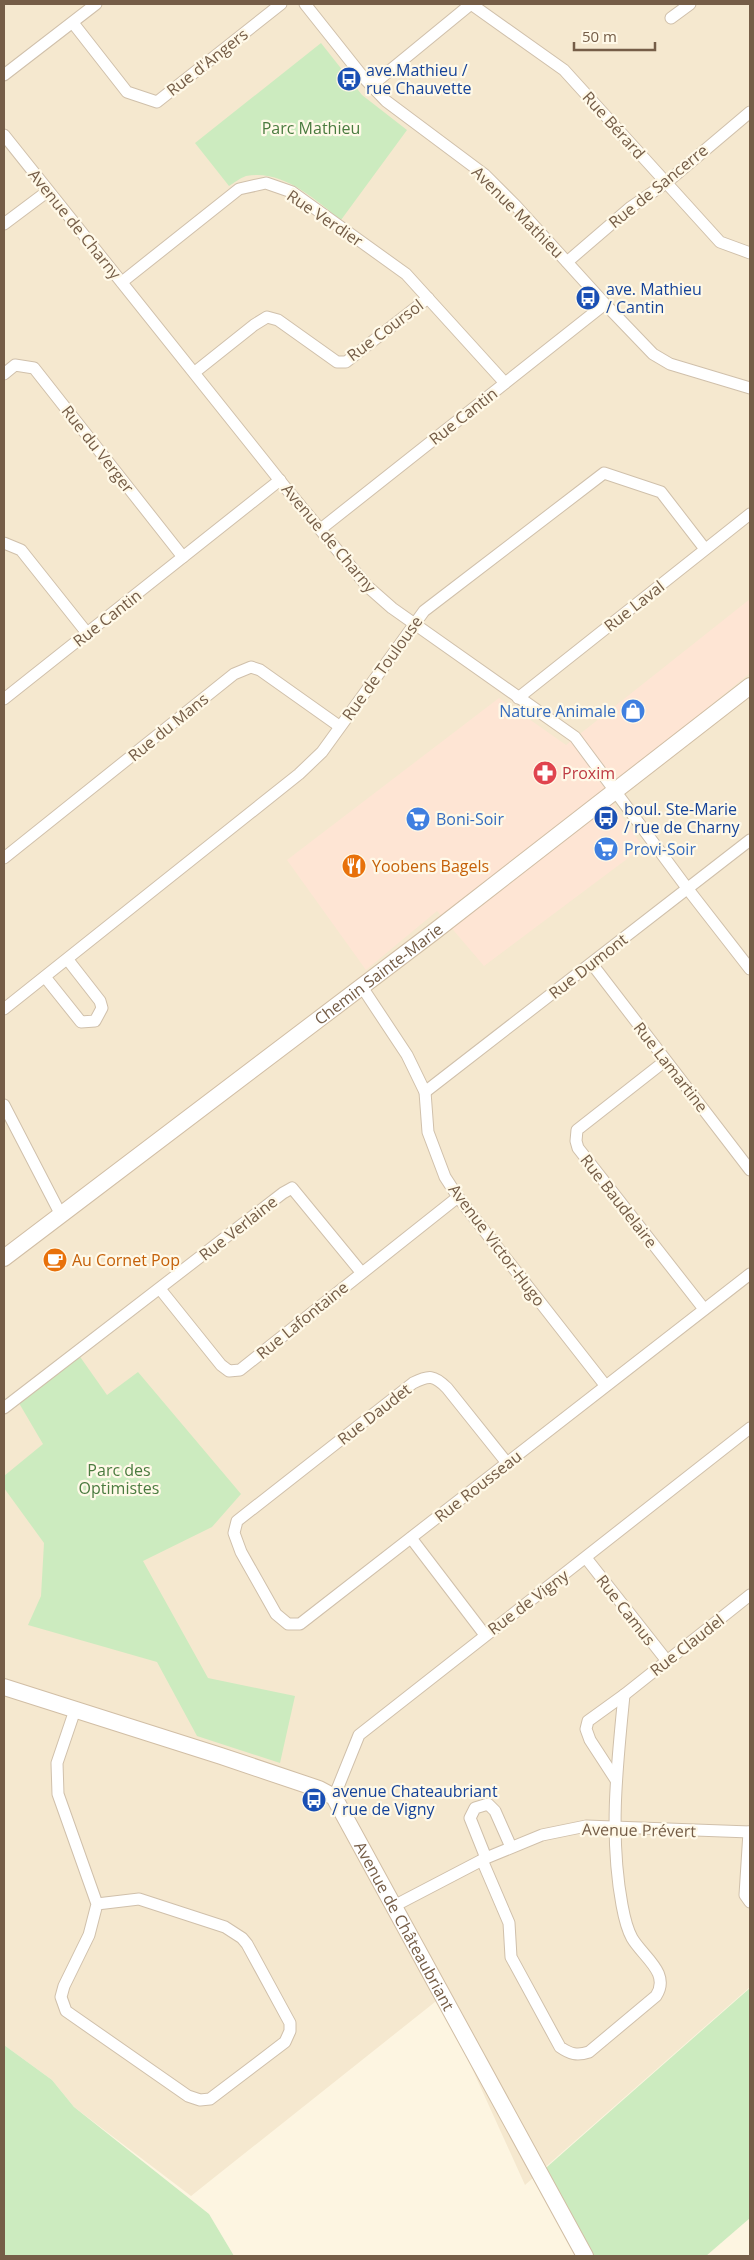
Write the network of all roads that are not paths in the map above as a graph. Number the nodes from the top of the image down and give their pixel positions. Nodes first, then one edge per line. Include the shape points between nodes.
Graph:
1 (96, 4) edge
2 (281, 4) edge
3 (305, 4) edge
4 (471, 4) edge
5 (690, 4) edge
6 (671, 18) dead end
7 (74, 23) junction
8 (4, 75) edge
9 (371, 86) junction
10 (750, 112) edge
11 (4, 135) edge
12 (666, 183) junction
13 (48, 191) junction
14 (4, 224) edge
15 (750, 253) edge
16 (567, 262) junction
17 (122, 282) junction
18 (428, 298) junction
19 (605, 304) junction
20 (194, 372) junction
21 (4, 374) edge
22 (505, 383) junction
23 (750, 388) edge
24 (280, 480) junction
25 (750, 514) edge
26 (322, 528) junction
27 (4, 543) edge
28 (705, 549) junction
29 (183, 557) junction
30 (414, 623) junction
31 (86, 633) junction
32 (750, 686) edge
33 (518, 698) junction
34 (4, 699) edge
35 (340, 726) junction
36 (617, 791) junction
37 (750, 840) edge
38 (4, 858) edge
39 (687, 888) junction
40 (68, 960) junction
41 (592, 964) junction
42 (750, 969) edge
43 (45, 977) junction
44 (362, 987) junction
45 (4, 1009) edge
46 (665, 1061) junction
47 (425, 1092) junction
48 (4, 1106) edge
49 (750, 1170) edge
50 (458, 1196) junction
51 (61, 1215) junction
52 (4, 1258) edge
53 (360, 1272) junction
54 (750, 1274) edge
55 (160, 1289) junction
56 (704, 1309) junction
57 (605, 1386) junction
58 (4, 1408) edge
59 (750, 1428) edge
60 (507, 1463) junction
61 (234, 1533) joint
62 (411, 1538) junction
63 (586, 1558) junction
64 (750, 1595) edge
65 (485, 1635) junction
66 (667, 1661) junction
67 (4, 1687) edge
68 (624, 1695) junction
69 (75, 1710) junction
70 (616, 1780) junction
71 (334, 1797) junction
72 (613, 1827) junction
73 (750, 1832) edge
74 (510, 1847) junction
75 (484, 1859) junction
76 (750, 1902) edge
77 (97, 1904) junction
78 (394, 1906) junction
79 (585, 2256) edge

1 - 7 street
2 - 7 street, Rue d'Angers via 157,102 127,92
3 - 9 street, Avenue Mathieu
4 - 9 street
4 - 12 street, Rue Bérard via 564,70
5 - 6 street
7 - 8 street
9 - 16 street, Avenue Mathieu via 392,106 485,175
10 - 12 street, Rue de Sancerre
11 - 13 street, Avenue de Charny
12 - 15 street, Rue Bérard via 720,242
12 - 16 street, Rue de Sancerre via 631,207
13 - 14 street
13 - 17 street, Avenue de Charny
16 - 19 street, Avenue Mathieu
17 - 18 street, Rue Verdier via 239,189 266,183 292,192 406,274
17 - 20 street, Avenue de Charny
18 - 20 street, Rue Coursol via 346,362 337,362 278,320 267,317
18 - 22 street, Rue Verdier
19 - 22 street, Rue Cantin
19 - 23 street, Avenue Mathieu via 660,360
20 - 24 street, Avenue de Charny
21 - 29 street, Rue du Verger via 15,365 34,368
22 - 26 street, Rue Cantin
24 - 26 street, Avenue de Charny
24 - 29 street, Rue Cantin
25 - 28 street, Rue Laval
26 - 30 street, Avenue de Charny via 333,547 367,586
27 - 31 street via 21,550
28 - 30 street, Rue de Toulouse via 661,492 604,473 424,611
28 - 33 street, Rue Laval
29 - 31 street, Rue Cantin
30 - 33 street, Avenue de Charny
30 - 35 street, Rue de Toulouse
31 - 34 street, Rue Cantin
32 - 36 street, Chemin Sainte-Marie
33 - 36 street, Avenue de Charny via 575,737
35 - 38 street, Rue du Mans via 260,670 250,667 234,674
35 - 40 street, Rue de Toulouse via 322,752 299,774
36 - 39 street, Avenue de Charny
36 - 44 street, Chemin Sainte-Marie
37 - 39 street, Rue Dumont
39 - 41 street, Rue Dumont
39 - 42 street, Avenue de Charny
40 - 43 street, Rue de Toulouse
40 - 43 street via 100,1001 102,1008 95,1021 81,1022
41 - 46 street, Rue Lamartine
41 - 47 street, Rue Dumont
43 - 45 street, Rue de Toulouse
44 - 47 street, Avenue Victor-Hugo via 407,1055
44 - 51 street, Chemin Sainte-Marie
46 - 49 street, Rue Lamartine
46 - 56 street, Rue Baudelaire via 577,1130 576,1141 578,1148
47 - 50 street, Avenue Victor-Hugo via 428,1132 445,1177
48 - 51 street
50 - 53 street, Rue Lafontaine
50 - 57 street, Avenue Victor-Hugo
51 - 52 street, Chemin Sainte-Marie
53 - 55 street, Rue Lafontaine via 240,1370 229,1371
53 - 55 street, Rue Verlaine via 292,1188
54 - 56 street, Rue Rousseau
55 - 58 street, Rue Verlaine
56 - 57 street, Rue Rousseau
57 - 60 street, Rue Rousseau
59 - 63 street, Rue de Vigny
60 - 61 street, Rue Daudet via 438,1378 425,1377 413,1383 237,1521
60 - 62 street, Rue Rousseau
61 - 62 street, Rue Rousseau via 241,1552 276,1614 288,1624 300,1624
62 - 65 street
63 - 65 street, Rue de Vigny
63 - 66 street, Rue Camus
64 - 66 street, Rue Claudel
65 - 71 street, Rue de Vigny via 359,1734
66 - 68 street, Rue Claudel
67 - 69 street
68 - 70 street
68 - 70 street, Rue Claudel via 588,1721 586,1729
69 - 71 street via 319,1789
69 - 77 street via 57,1763 58,1794
70 - 72 street
71 - 78 street, Avenue de Châteaubriant
72 - 73 street, Avenue Prévert
72 - 74 street, Avenue Prévert via 586,1826 542,1835
72 - 75 street via 622,1906 629,1932 657,1970 661,1989 589,2052 580,2055 560,2047 511,1957 509,1923
73 - 76 street via 745,1895
74 - 75 street, Avenue Prévert
74 - 75 street via 495,1811 488,1804 475,1808 470,1818
75 - 78 street, Avenue Prévert
77 - 77 street via 90,1934 64,1986 61,1997 66,2011 188,2096 200,2100 210,2098 285,2042 290,2023 247,1944 235,1933 139,1899
78 - 79 street, Avenue de Châteaubriant

